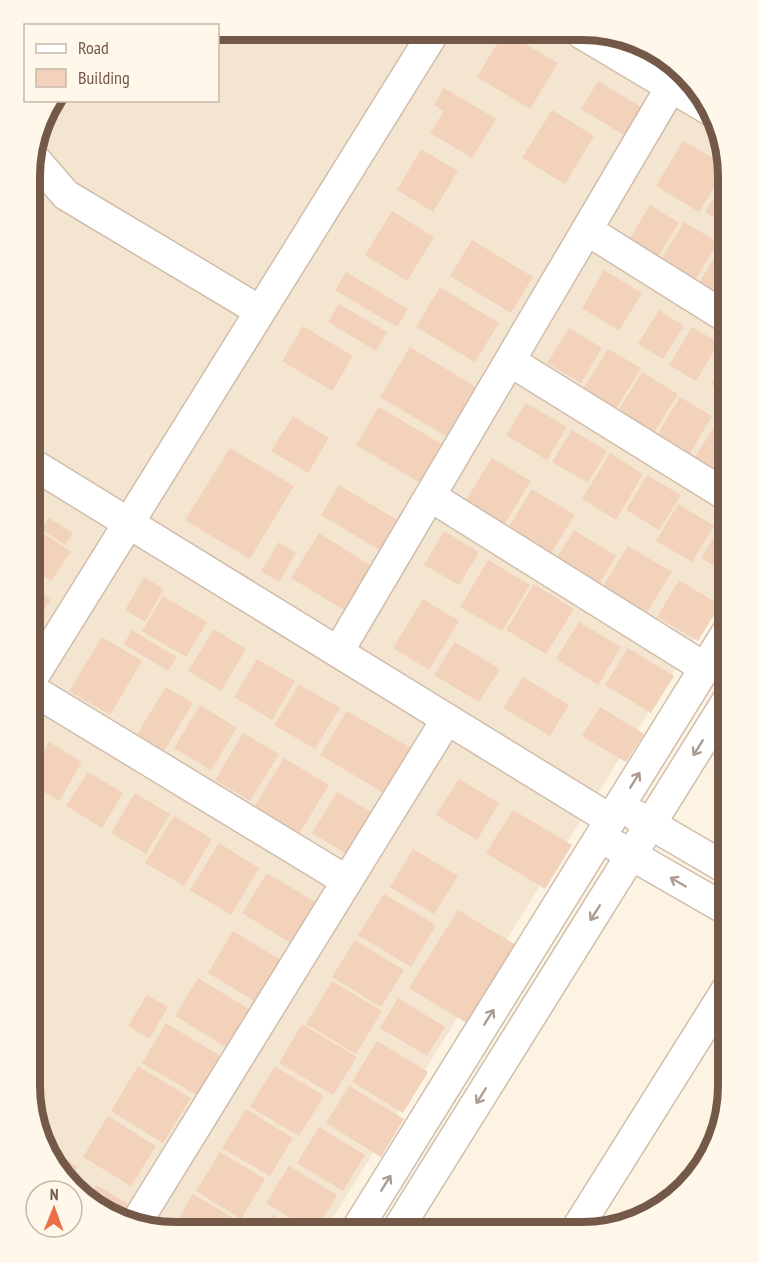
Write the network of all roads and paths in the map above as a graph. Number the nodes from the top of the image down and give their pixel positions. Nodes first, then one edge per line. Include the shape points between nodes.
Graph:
1 (429, 40) edge
2 (594, 41) edge
3 (671, 87) junction
4 (695, 101) edge
5 (41, 166) edge
6 (587, 230) junction
7 (260, 311) junction
8 (718, 312) edge
9 (510, 361) junction
10 (40, 469) edge
11 (718, 490) edge
12 (430, 496) junction
13 (128, 523) junction
14 (718, 647) edge
15 (338, 652) junction
16 (40, 665) edge
17 (705, 668) junction
18 (40, 695) edge
19 (718, 716) edge
20 (447, 719) junction
21 (610, 821) junction
22 (651, 824) junction
23 (631, 855) junction
24 (718, 864) edge
25 (347, 881) junction
26 (718, 905) edge
27 (718, 1004) edge
28 (139, 1217) edge
29 (361, 1222) edge
30 (402, 1222) edge
31 (581, 1222) edge

1 - 7 street
2 - 3 street
3 - 4 street
3 - 6 street
5 - 7 street via 66,195
6 - 8 street
6 - 9 street
7 - 13 street
9 - 11 street
9 - 12 street
10 - 13 street
12 - 15 street
12 - 17 street
13 - 15 street
13 - 16 street
14 - 17 street
15 - 20 street
21 -> 17 street
18 - 25 street
19 -> 22 street
20 - 21 street
20 - 25 street
21 - 22 street
21 - 23 street
29 -> 21 street
22 - 23 street
22 - 24 street
26 -> 23 street
23 -> 30 street
25 - 28 street
27 - 31 street

